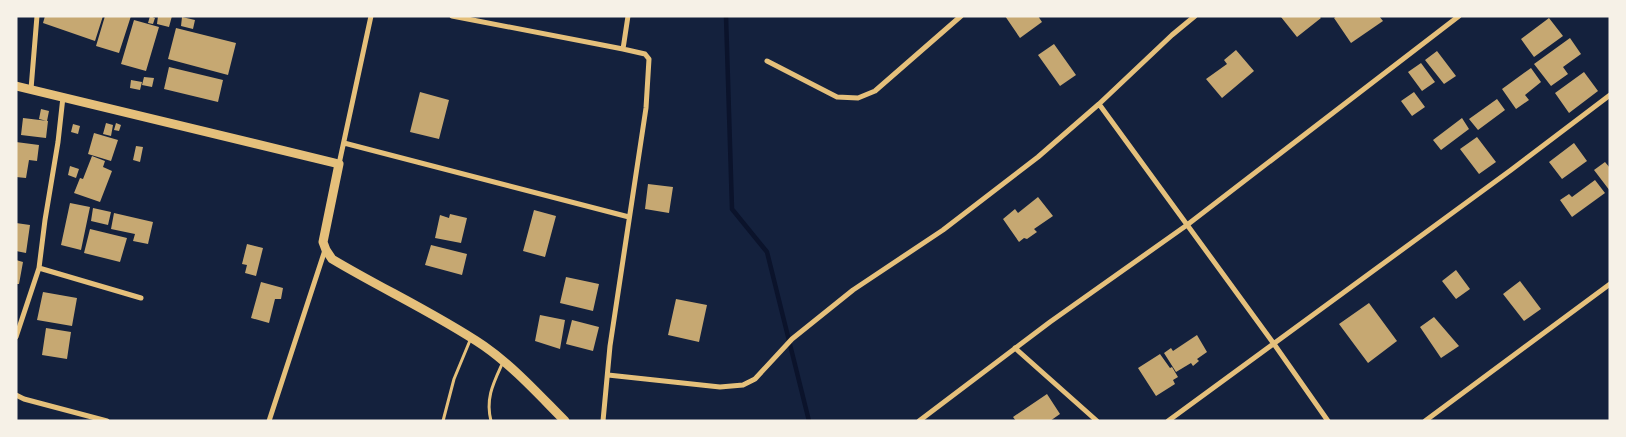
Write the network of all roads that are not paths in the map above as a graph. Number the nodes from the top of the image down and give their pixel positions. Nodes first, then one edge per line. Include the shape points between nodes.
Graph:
1 (37, 16) edge
2 (371, 16) edge
3 (452, 16) edge
4 (628, 16) edge
5 (961, 16) edge
6 (1195, 16) edge
7 (1459, 16) edge
8 (622, 49) junction
9 (767, 61) dead end
10 (16, 86) edge
11 (30, 89) junction
12 (1610, 95) edge
13 (63, 97) junction
14 (1099, 104) junction
15 (344, 143) junction
16 (339, 164) junction
17 (629, 217) junction
18 (1187, 225) junction
19 (326, 250) junction
20 (39, 268) junction
21 (1610, 284) edge
22 (141, 298) dead end
23 (16, 337) edge
24 (471, 338) junction
25 (1274, 344) junction
26 (1015, 348) junction
27 (504, 361) junction
28 (608, 375) junction
29 (16, 395) edge
30 (106, 421) edge
31 (269, 421) edge
32 (443, 421) edge
33 (491, 421) edge
34 (565, 421) edge
35 (604, 421) edge
36 (919, 421) edge
37 (1097, 421) edge
38 (1168, 421) edge
39 (1328, 421) edge
40 (1426, 421) edge

1 - 11 street
2 - 15 street
3 - 8 street
4 - 8 street
5 - 9 street via 875,91 858,98 837,97
6 - 14 street
7 - 18 street
8 - 17 street via 645,54 649,59 646,108
10 - 11 main road
11 - 13 main road
12 - 25 street
13 - 16 main road
13 - 20 street
14 - 18 street
14 - 28 street via 978,204 853,290 792,339 755,379 743,385 720,387
15 - 16 street
15 - 17 street
16 - 19 main road via 323,242
17 - 28 street
18 - 25 street
18 - 26 street
19 - 24 main road via 332,259
19 - 31 street
20 - 22 street
20 - 23 street
21 - 40 street
24 - 27 main road
24 - 32 lane via 454,379
25 - 38 street
25 - 39 street
26 - 36 street
26 - 37 street
27 - 33 lane via 490,391
27 - 34 main road
28 - 35 street
29 - 30 street

